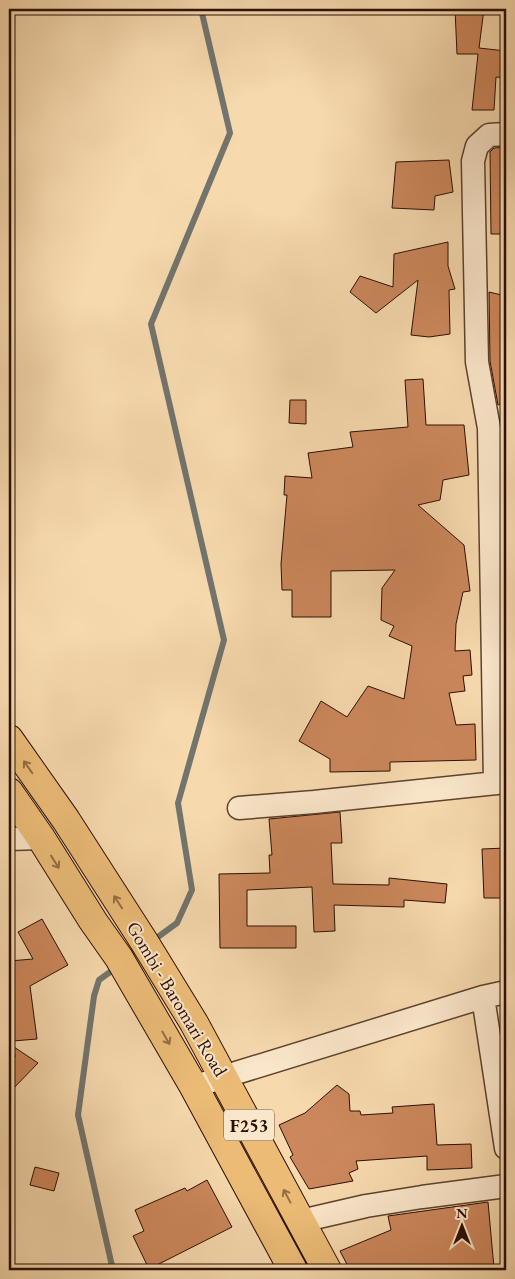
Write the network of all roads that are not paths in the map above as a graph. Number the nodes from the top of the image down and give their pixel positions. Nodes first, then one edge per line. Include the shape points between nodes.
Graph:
1 (506, 134) edge
2 (498, 428) edge
3 (9, 739) edge
4 (501, 782) edge
5 (9, 792) edge
6 (239, 808) dead end
7 (40, 838) junction
8 (9, 839) edge
9 (506, 992) edge
10 (483, 997) junction
11 (223, 1077) junction
12 (194, 1087) junction
13 (506, 1148) edge
14 (506, 1186) edge
15 (301, 1221) junction
16 (293, 1270) edge
17 (326, 1270) edge

1 - 2 street via 489,135 477,146 473,161 477,362
2 - 4 street
11 -> 3 main road, Gombi - Baromari Road / F253 via 145,943
4 - 6 street
5 - 7 main road, Gombi - Baromari Road / F253
7 - 8 street
7 -> 12 main road, Gombi - Baromari Road / F253 via 119,958
9 - 10 street
10 - 11 street
10 - 13 street
11 - 12 street
15 -> 11 main road, Gombi - Baromari Road / F253
12 - 16 main road, Gombi - Baromari Road / F253
14 - 15 street via 366,1206
15 - 17 main road, Gombi - Baromari Road / F253

